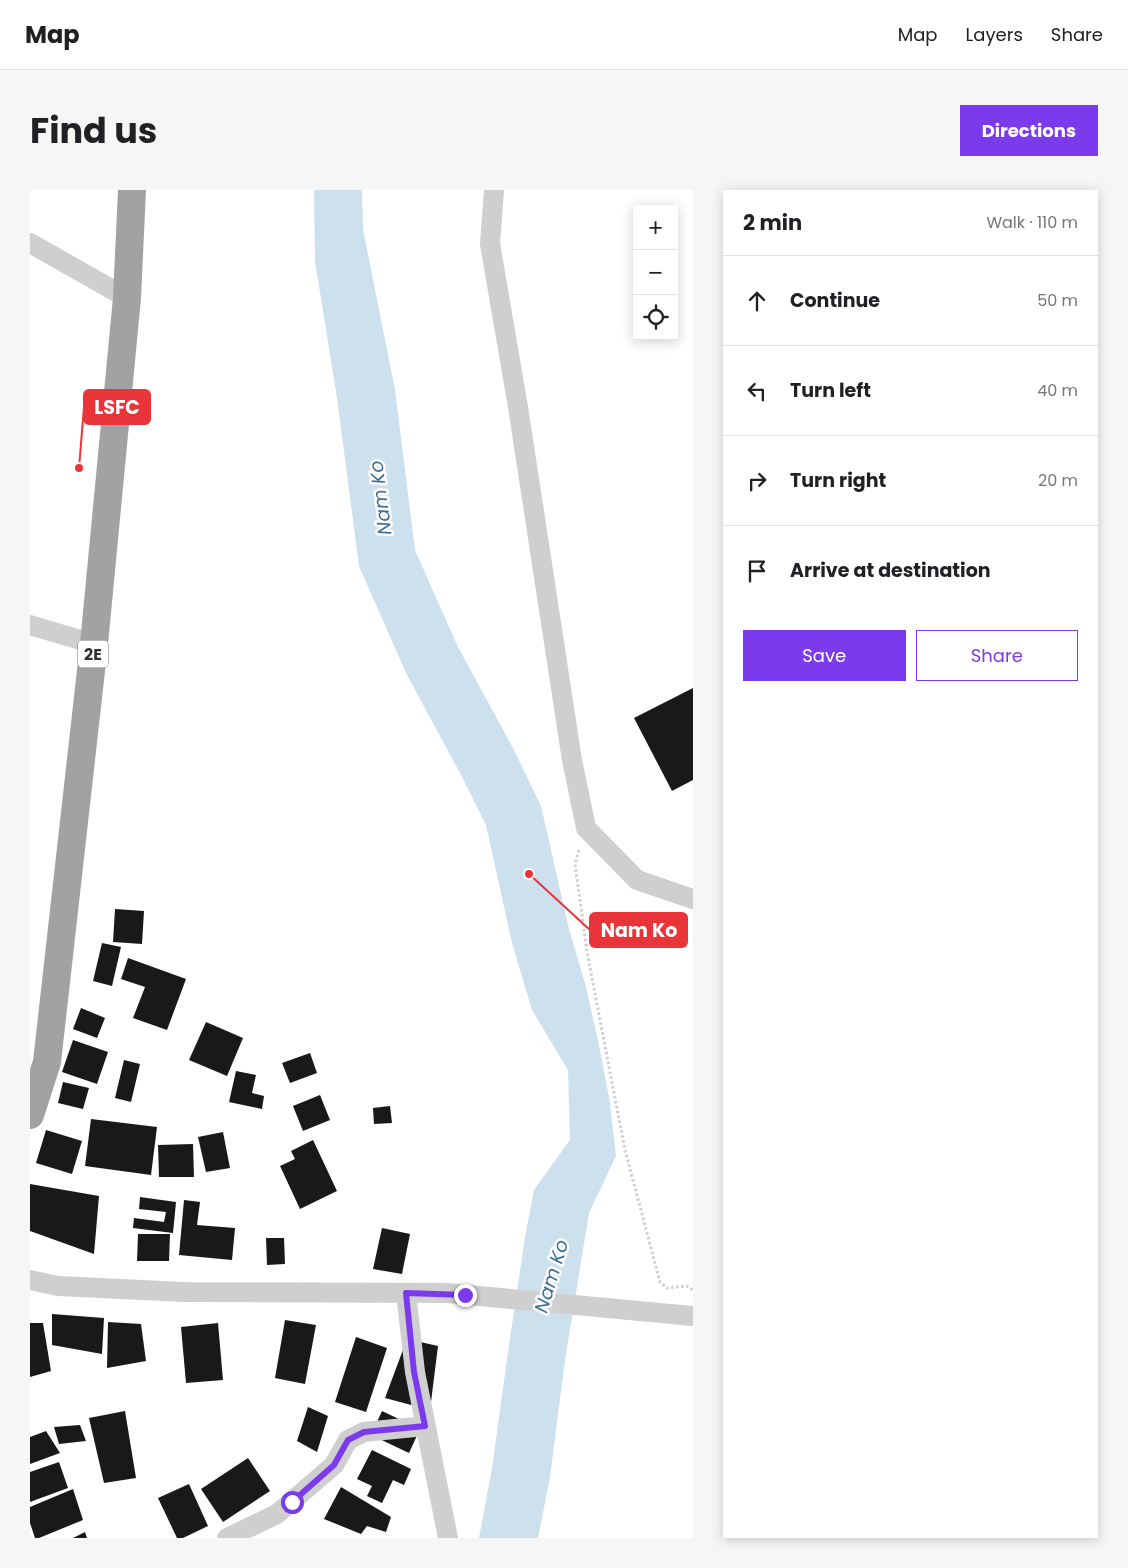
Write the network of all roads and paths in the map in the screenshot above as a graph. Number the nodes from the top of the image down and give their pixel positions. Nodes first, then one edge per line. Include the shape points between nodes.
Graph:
1 (132, 190) edge
2 (494, 190) edge
3 (30, 243) edge
4 (127, 298) junction
5 (30, 625) edge
6 (94, 644) junction
7 (586, 828) junction
8 (693, 899) edge
9 (30, 1115) edge
10 (30, 1272) edge
11 (30, 1280) edge
12 (58, 1286) junction
13 (693, 1290) edge
14 (406, 1293) junction
15 (691, 1315) edge
16 (425, 1426) junction
17 (227, 1538) edge
18 (448, 1538) edge

1 - 4 highway, 2E
2 - 7 street via 490,244 572,760
3 - 4 street
4 - 6 highway, 2E
5 - 6 street
6 - 9 highway, 2E via 47,1062
7 - 8 street via 637,880
7 - 13 path via 574,864 587,952 625,1150 660,1282 667,1288 687,1286
10 - 12 street
11 - 12 street
12 - 14 street via 184,1292
14 - 15 street via 446,1293
14 - 16 street via 414,1372
16 - 17 street via 364,1432 348,1440 334,1465 277,1514
16 - 18 street

